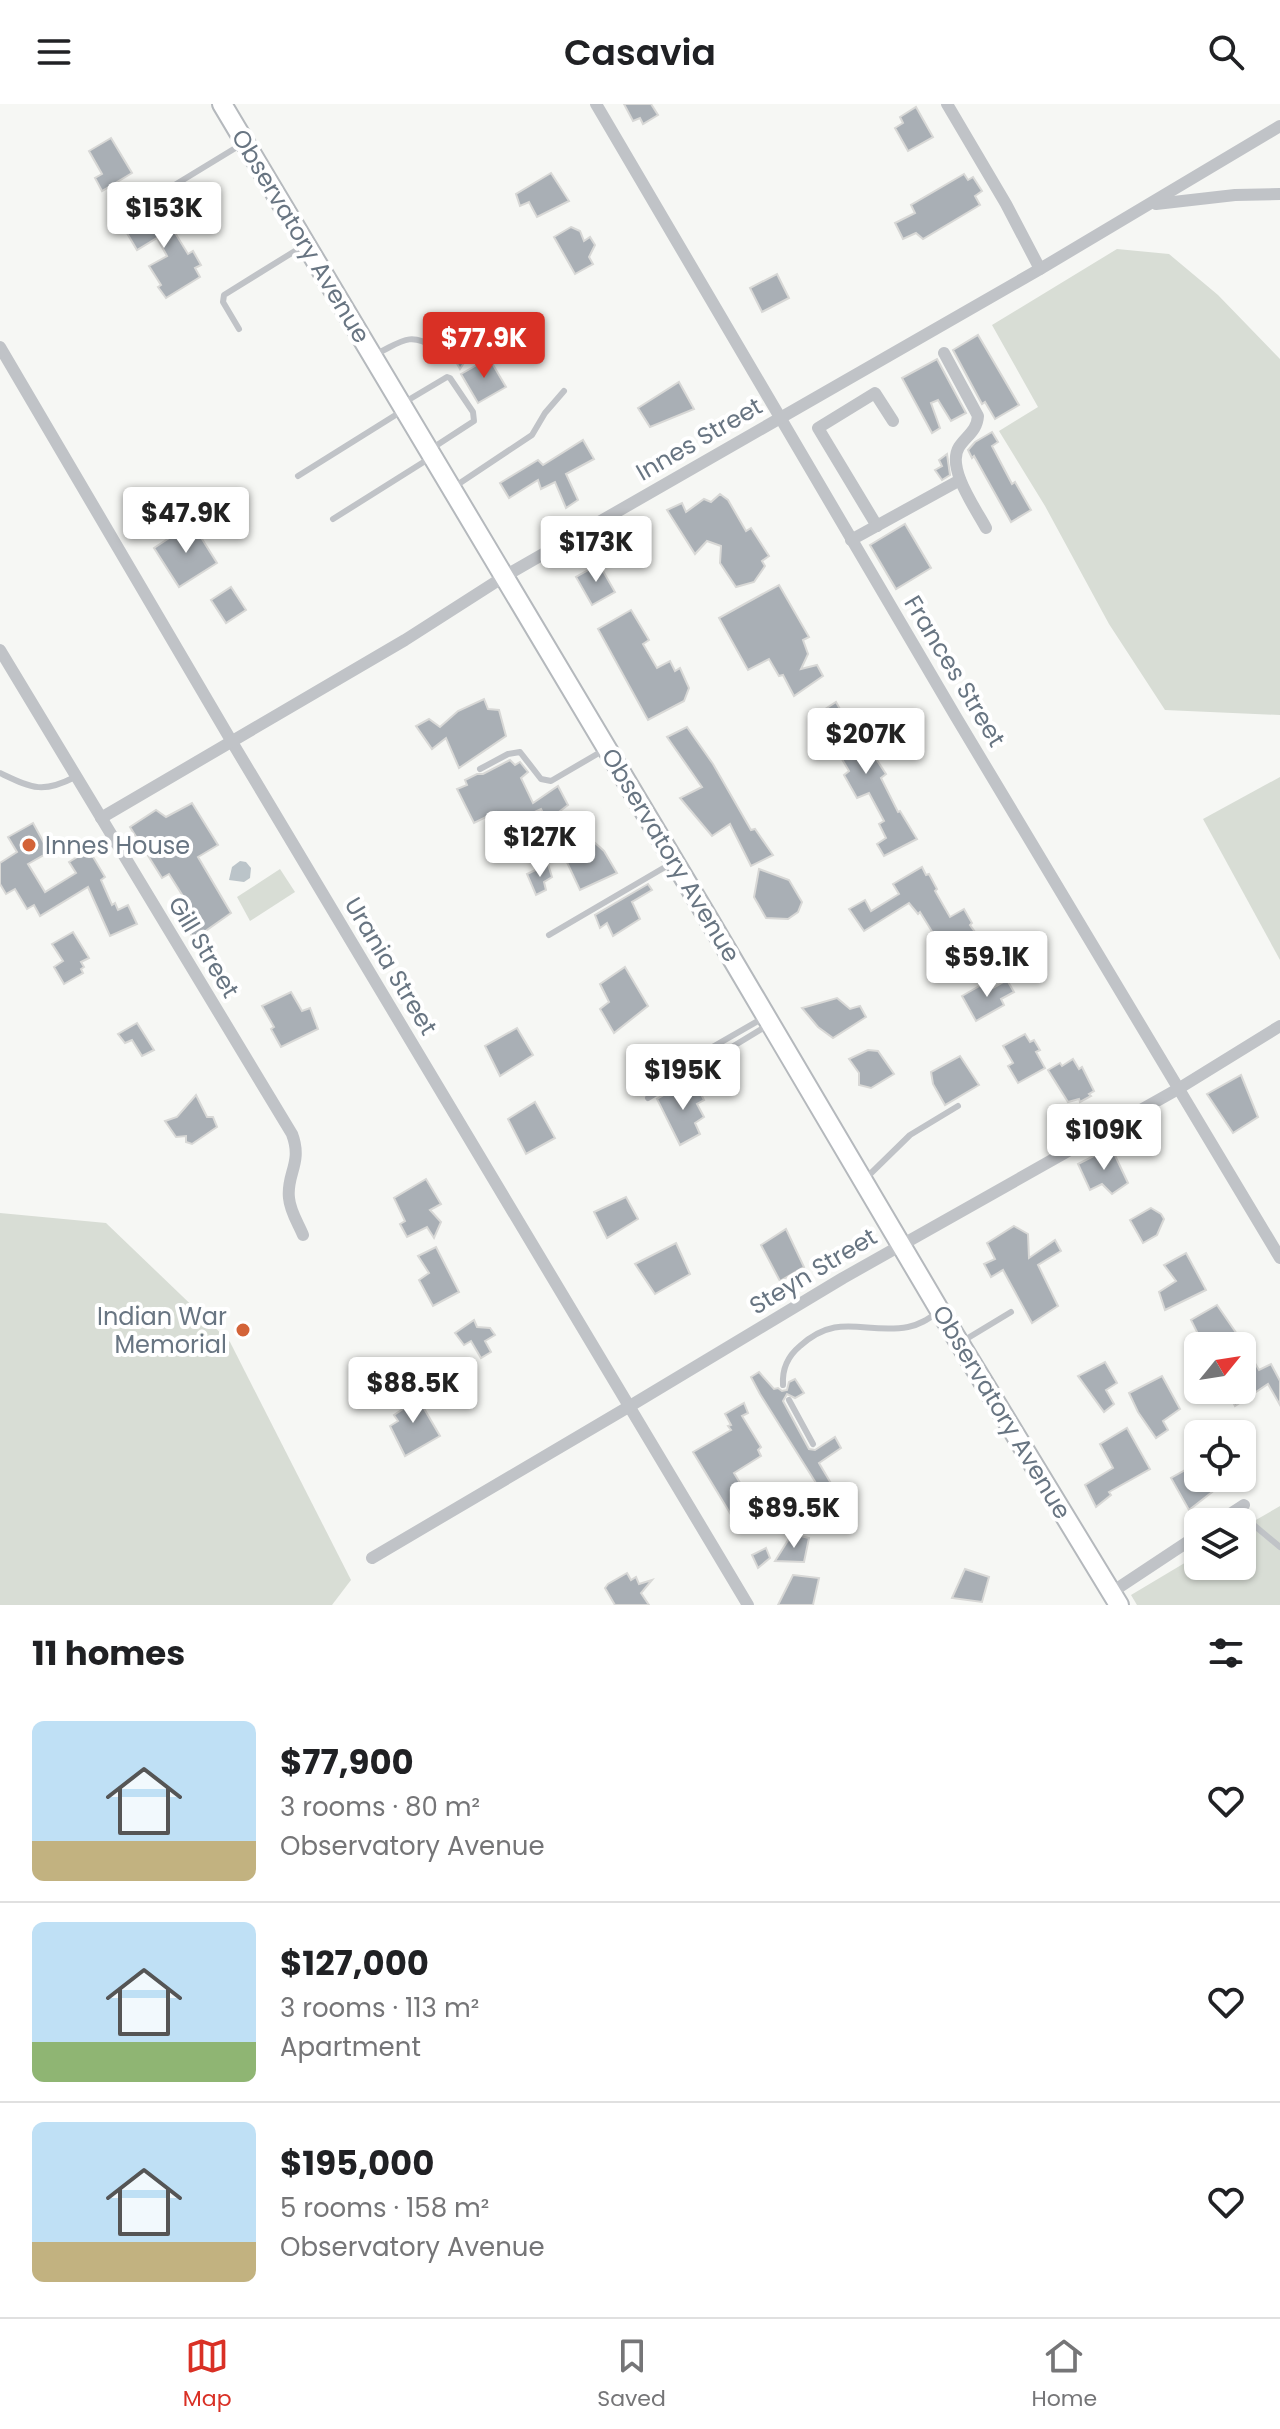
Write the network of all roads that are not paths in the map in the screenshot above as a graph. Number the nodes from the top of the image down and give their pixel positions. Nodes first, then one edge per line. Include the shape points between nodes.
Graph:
1 (222, 104) edge
2 (596, 104) edge
3 (947, 104) edge
4 (1280, 126) edge
5 (245, 142) junction
6 (1280, 194) edge
7 (166, 196) dead end
8 (1150, 204) junction
9 (306, 244) junction
10 (1040, 269) junction
11 (239, 329) dead end
12 (0, 347) edge
13 (433, 347) dead end
14 (944, 353) dead end
15 (373, 356) junction
16 (564, 391) dead end
17 (404, 406) junction
18 (779, 418) junction
19 (893, 421) dead end
20 (431, 453) junction
21 (298, 476) dead end
22 (960, 480) junction
23 (452, 488) junction
24 (333, 519) dead end
25 (877, 526) junction
26 (986, 528) dead end
27 (851, 540) junction
28 (505, 576) junction
29 (0, 650) edge
30 (232, 742) junction
31 (607, 748) junction
32 (480, 769) dead end
33 (0, 773) edge
34 (76, 777) junction
35 (101, 818) junction
36 (675, 861) junction
37 (549, 935) dead end
38 (769, 1020) junction
39 (1280, 1026) edge
40 (643, 1087) dead end
41 (1178, 1089) junction
42 (648, 1098) dead end
43 (958, 1106) dead end
44 (863, 1180) junction
45 (303, 1235) dead end
46 (901, 1244) junction
47 (1280, 1258) edge
48 (940, 1311) junction
49 (1011, 1312) dead end
50 (960, 1344) junction
51 (783, 1385) dead end
52 (789, 1400) dead end
53 (630, 1406) junction
54 (813, 1444) dead end
55 (1256, 1524) edge
56 (1184, 1546) edge
57 (1280, 1547) edge
58 (372, 1558) dead end
59 (1115, 1601) edge
60 (748, 1605) edge

1 - 5 main road, Observatory Avenue
2 - 18 street, Frances Street
3 - 10 street
4 - 8 street, Innes Street
5 - 7 lane via 173,186
5 - 9 main road, Observatory Avenue
6 - 8 street
8 - 10 street, Innes Street
9 - 11 lane via 224,295
9 - 15 main road, Observatory Avenue
10 - 18 street, Innes Street
12 - 30 street, Urania Street
13 - 15 lane via 411,338
14 - 22 street via 978,416 978,424 956,452
15 - 17 main road, Observatory Avenue
16 - 23 lane via 532,435
17 - 20 main road, Observatory Avenue
17 - 20 lane via 447,377 473,412 474,421
17 - 21 lane
18 - 27 street, Frances Street
18 - 28 street, Innes Street
19 - 25 street via 875,393 818,428
20 - 23 main road, Observatory Avenue
20 - 24 lane
22 - 25 street
22 - 26 street
23 - 28 main road, Observatory Avenue
25 - 27 street
27 - 41 street, Frances Street
28 - 30 street, Innes Street
28 - 31 main road, Observatory Avenue
29 - 34 street, Gill Street
30 - 35 street, Innes Street
30 - 53 street, Urania Street
31 - 32 lane via 551,781 541,779 520,752
31 - 36 main road, Observatory Avenue
33 - 34 lane via 45,788
34 - 35 street, Gill Street
35 - 45 street, Gill Street via 292,1134 297,1159 288,1194
36 - 37 lane
36 - 38 main road, Observatory Avenue
38 - 40 lane
38 - 42 lane
38 - 44 main road, Observatory Avenue
39 - 41 street, Steyn Street
41 - 46 street, Steyn Street
41 - 47 street, Frances Street
43 - 44 lane via 910,1135
44 - 46 main road, Observatory Avenue
46 - 48 main road, Observatory Avenue
46 - 53 street, Steyn Street
48 - 50 main road, Observatory Avenue
48 - 51 lane via 909,1327 844,1325 821,1331 792,1352 782,1373
49 - 50 lane
50 - 59 main road, Observatory Avenue
52 - 54 lane
53 - 58 street, Steyn Street
53 - 60 street, Urania Street
55 - 57 lane
56 - 59 street

